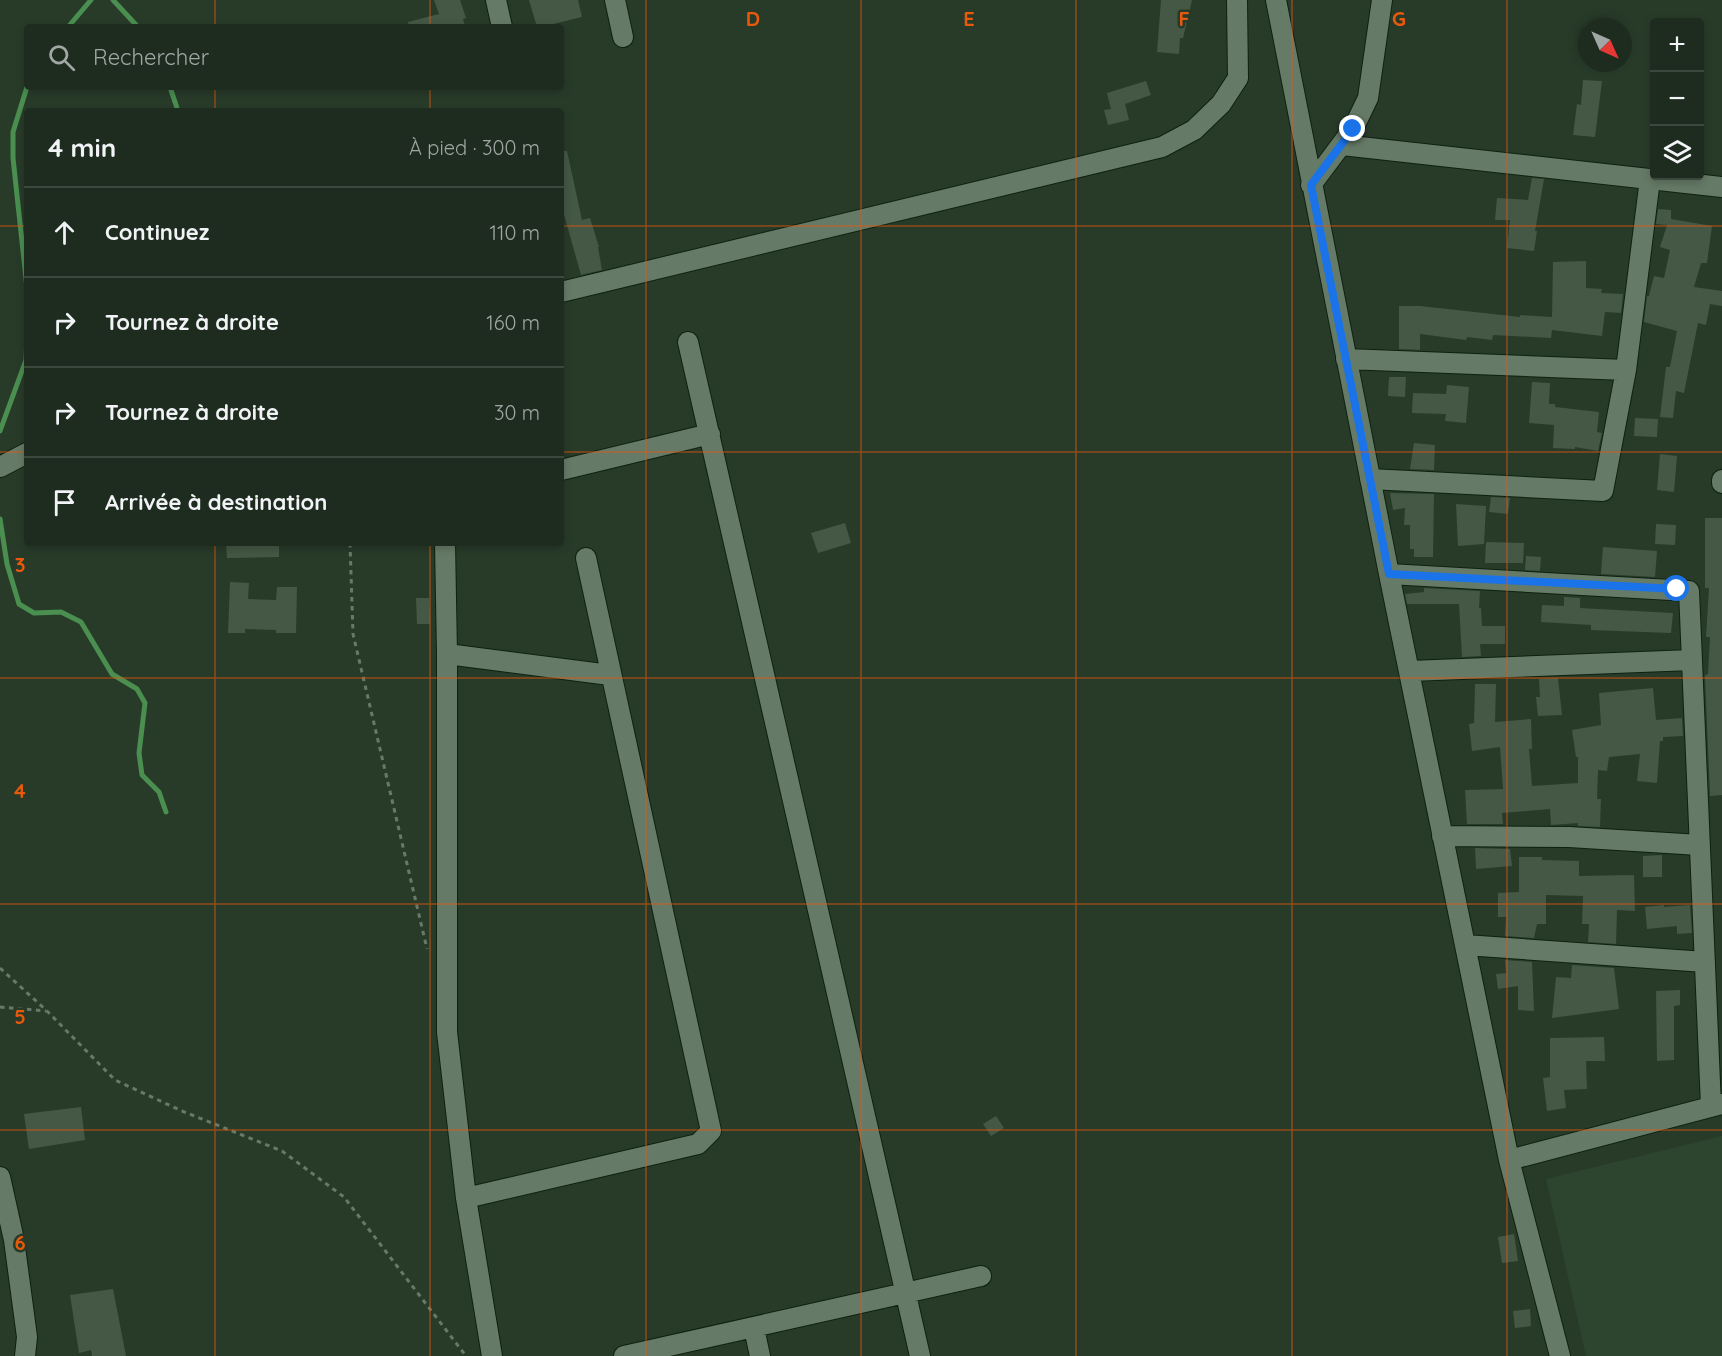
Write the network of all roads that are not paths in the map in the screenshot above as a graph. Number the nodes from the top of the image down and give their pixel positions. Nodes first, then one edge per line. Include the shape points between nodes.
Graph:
1 (496, 0) edge
2 (615, 0) edge
3 (1237, 0) edge
4 (1276, 0) edge
5 (1382, 0) edge
6 (501, 24) edge
7 (624, 37) dead end
8 (1342, 145) junction
9 (1650, 179) joint
10 (1659, 180) edge
11 (1311, 185) junction
12 (1722, 187) edge
13 (564, 291) edge
14 (688, 342) dead end
15 (1346, 359) junction
16 (1626, 370) junction
17 (710, 434) junction
18 (24, 455) edge
19 (0, 467) edge
20 (564, 469) edge
21 (1370, 479) junction
22 (445, 546) edge
23 (586, 558) dead end
24 (1389, 574) junction
25 (447, 654) junction
26 (1692, 660) junction
27 (1410, 671) junction
28 (610, 675) junction
29 (1443, 836) junction
30 (1700, 845) junction
31 (1465, 945) junction
32 (1705, 962) junction
33 (1714, 1008) edge
34 (1717, 1105) edge
35 (1509, 1160) junction
36 (0, 1177) edge
37 (466, 1198) junction
38 (981, 1276) dead end
39 (906, 1293) junction
40 (754, 1328) junction
41 (25, 1356) edge
42 (492, 1356) edge
43 (624, 1356) edge
44 (760, 1356) edge
45 (920, 1356) edge
46 (1560, 1356) edge

1 - 6 street
2 - 7 street
3 - 13 street via 1238,78 1221,104 1194,130 1162,147
4 - 11 street
5 - 8 street via 1368,98
8 - 9 street
8 - 11 street
9 - 16 street
10 - 12 street
11 - 15 street
14 - 17 street
15 - 16 street
15 - 21 street
16 - 21 street via 1603,491
17 - 20 street
17 - 39 street
18 - 19 street
21 - 24 street
22 - 25 street
23 - 28 street
24 - 26 street via 1689,591
24 - 27 street
25 - 28 street
25 - 37 street via 447,1032
26 - 27 street
26 - 30 street
27 - 29 street
28 - 37 street via 711,1131 698,1144
29 - 30 street via 1569,837
29 - 31 street
30 - 32 street
31 - 32 street
31 - 35 street
32 - 33 street
33 - 34 street
34 - 35 street
35 - 46 street
36 - 41 street via 16,1251 27,1337
37 - 42 street
38 - 39 street
39 - 40 street
39 - 45 street
40 - 43 street
40 - 44 street

